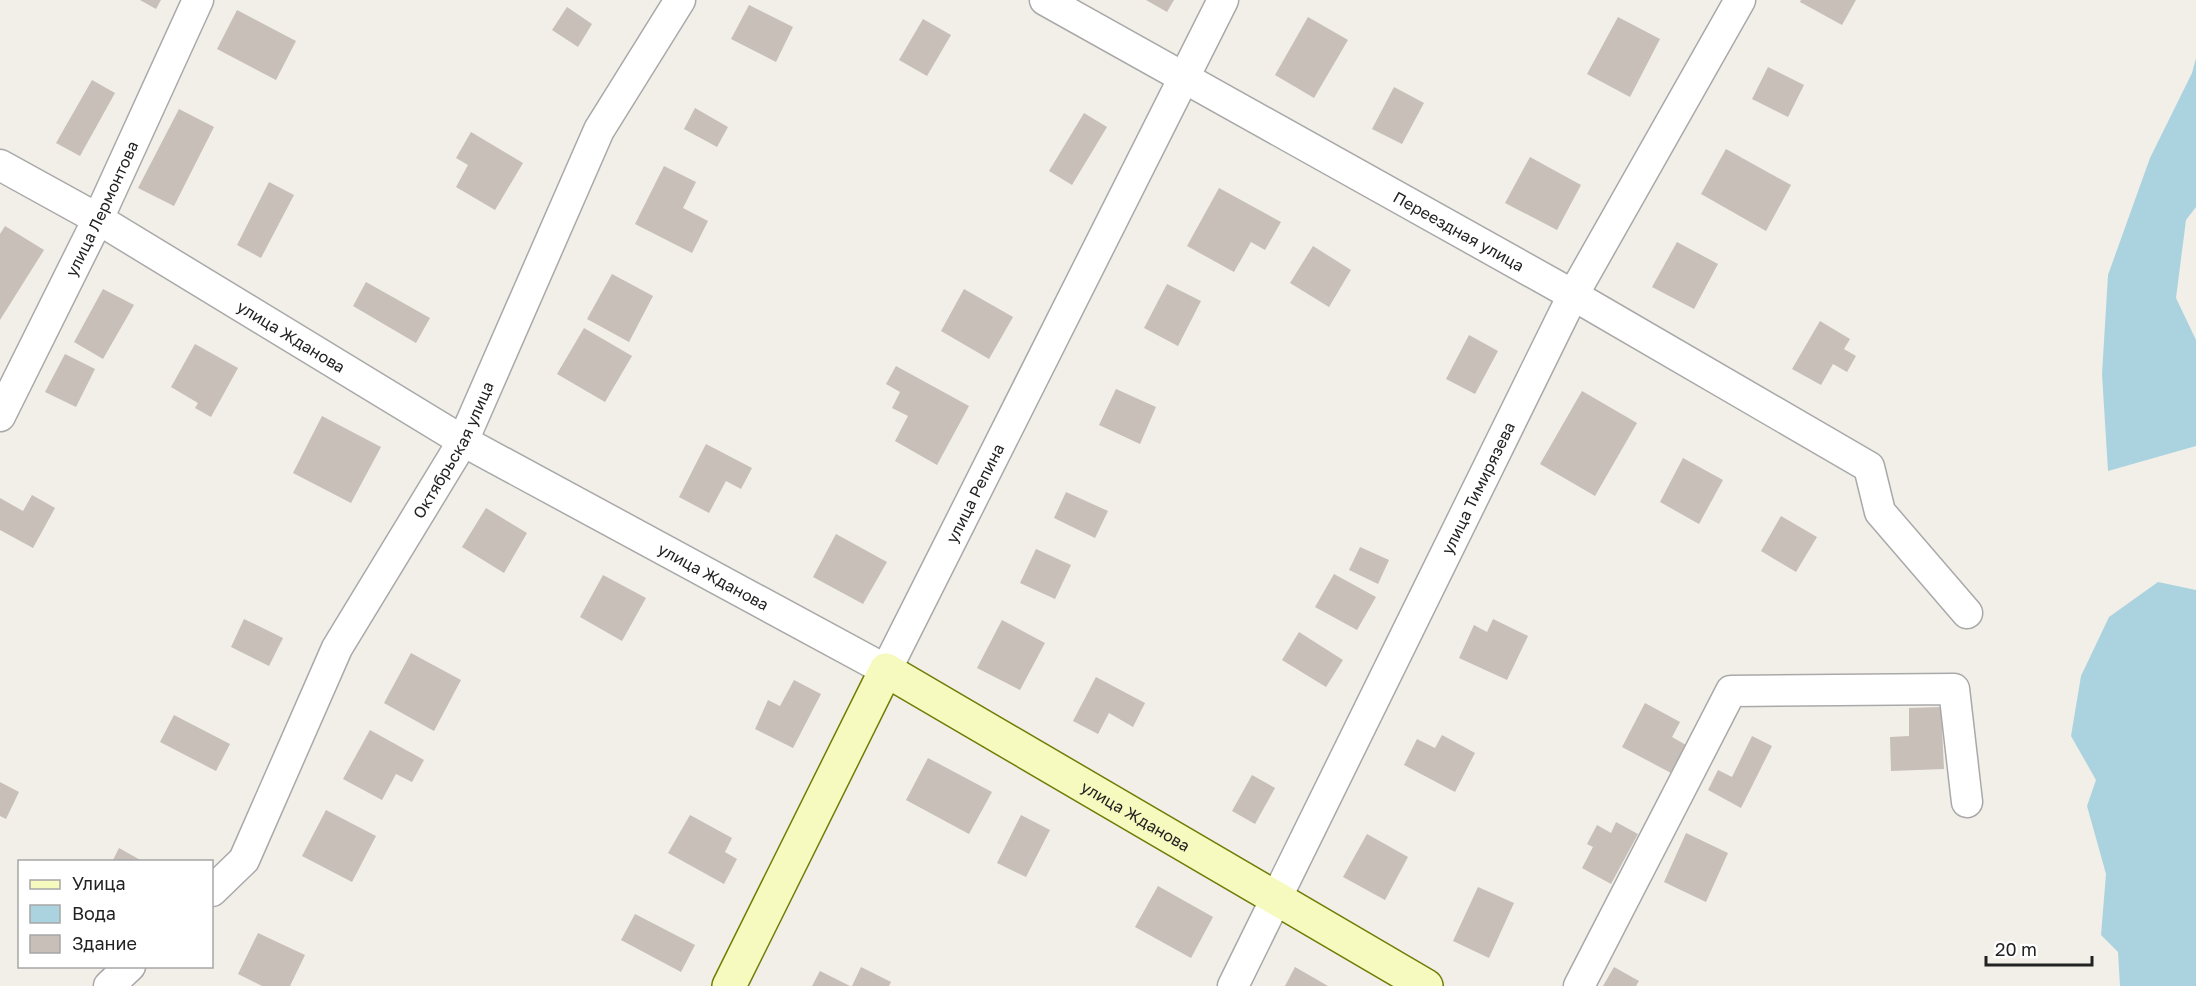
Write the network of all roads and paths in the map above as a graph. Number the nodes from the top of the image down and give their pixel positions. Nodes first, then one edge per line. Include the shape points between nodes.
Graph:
1 (198, 0) edge
2 (680, 0) edge
3 (1045, 0) edge
4 (1223, 0) edge
5 (1740, 0) edge
6 (1184, 77) junction
7 (0, 165) edge
8 (98, 219) junction
9 (1573, 295) junction
10 (0, 416) edge
11 (463, 441) junction
12 (1968, 613) dead end
13 (886, 670) junction
14 (1967, 802) dead end
15 (213, 890) edge
16 (1276, 901) junction
17 (128, 968) edge
18 (109, 986) edge
19 (729, 986) edge
20 (1233, 986) edge
21 (1426, 986) edge
22 (1578, 986) edge

1 - 8 street, улица Лермонтова
2 - 11 street, Октябрьская улица via 599,130
3 - 6 street, Переездная улица
4 - 6 street, улица Репина
5 - 9 street, улица Тимирязева
6 - 9 street, Переездная улица
6 - 13 street, улица Репина
7 - 8 street, улица Жданова
8 - 10 street, улица Лермонтова
8 - 11 street, улица Жданова
9 - 12 street, Переездная улица via 1869,467 1880,512
9 - 16 street, улица Тимирязева
11 - 13 street, улица Жданова
11 - 15 street, Октябрьская улица via 337,648 244,860
13 - 16 street, улица Жданова
13 - 19 street, улица Репина
14 - 22 street via 1954,689 1731,691
16 - 20 street, улица Тимирязева
16 - 21 street, улица Жданова
17 - 18 street

